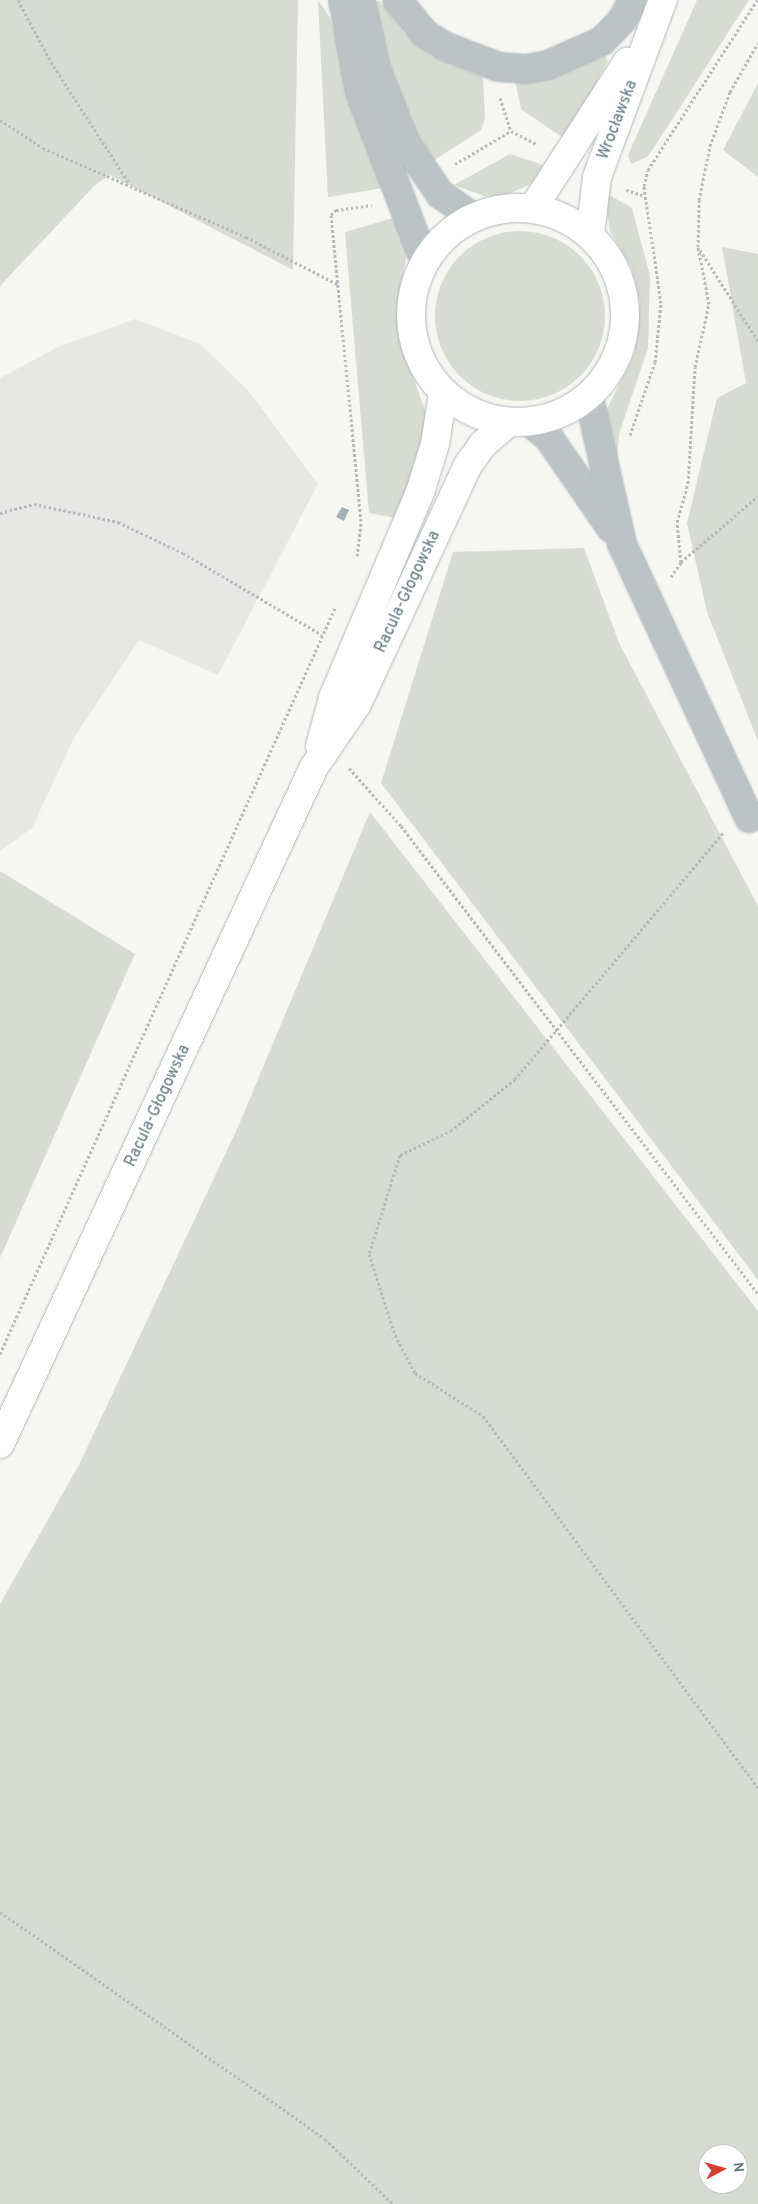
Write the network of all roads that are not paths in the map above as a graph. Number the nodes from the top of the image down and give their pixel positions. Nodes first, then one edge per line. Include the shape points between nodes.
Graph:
1 (343, 0) edge
2 (361, 0) edge
3 (397, 0) edge
4 (633, 0) edge
5 (662, 4) edge
6 (534, 208) junction
7 (473, 217) junction
8 (590, 235) junction
9 (425, 262) junction
10 (443, 393) junction
11 (589, 397) junction
12 (520, 423) junction
13 (622, 544) junction
14 (322, 756) junction
15 (749, 818) road end
16 (0, 1444) edge

1 - 9 street via 360,92
2 - 7 street via 376,69 405,142 440,194
3 - 4 street via 425,34 444,46 499,67 526,69 548,65 602,41 622,20
5 - 6 main road, Wrocławska
5 - 8 main road, Wrocławska via 597,177
6 - 7 main road via 513,207
6 - 8 main road via 564,217
7 - 9 main road via 439,242
8 - 11 main road via 610,258 623,287 626,319 621,350 607,377
9 - 10 main road via 411,308 412,333 419,358
10 - 12 main road via 479,416
10 - 14 main road, Racula-Głogowska via 426,475 333,698
11 - 12 main road via 565,414
11 - 13 street
12 - 13 street via 549,438
12 - 14 main road, Racula-Głogowska via 483,444 468,466 357,704
13 - 15 street via 654,604
14 - 16 main road, Racula-Głogowska

